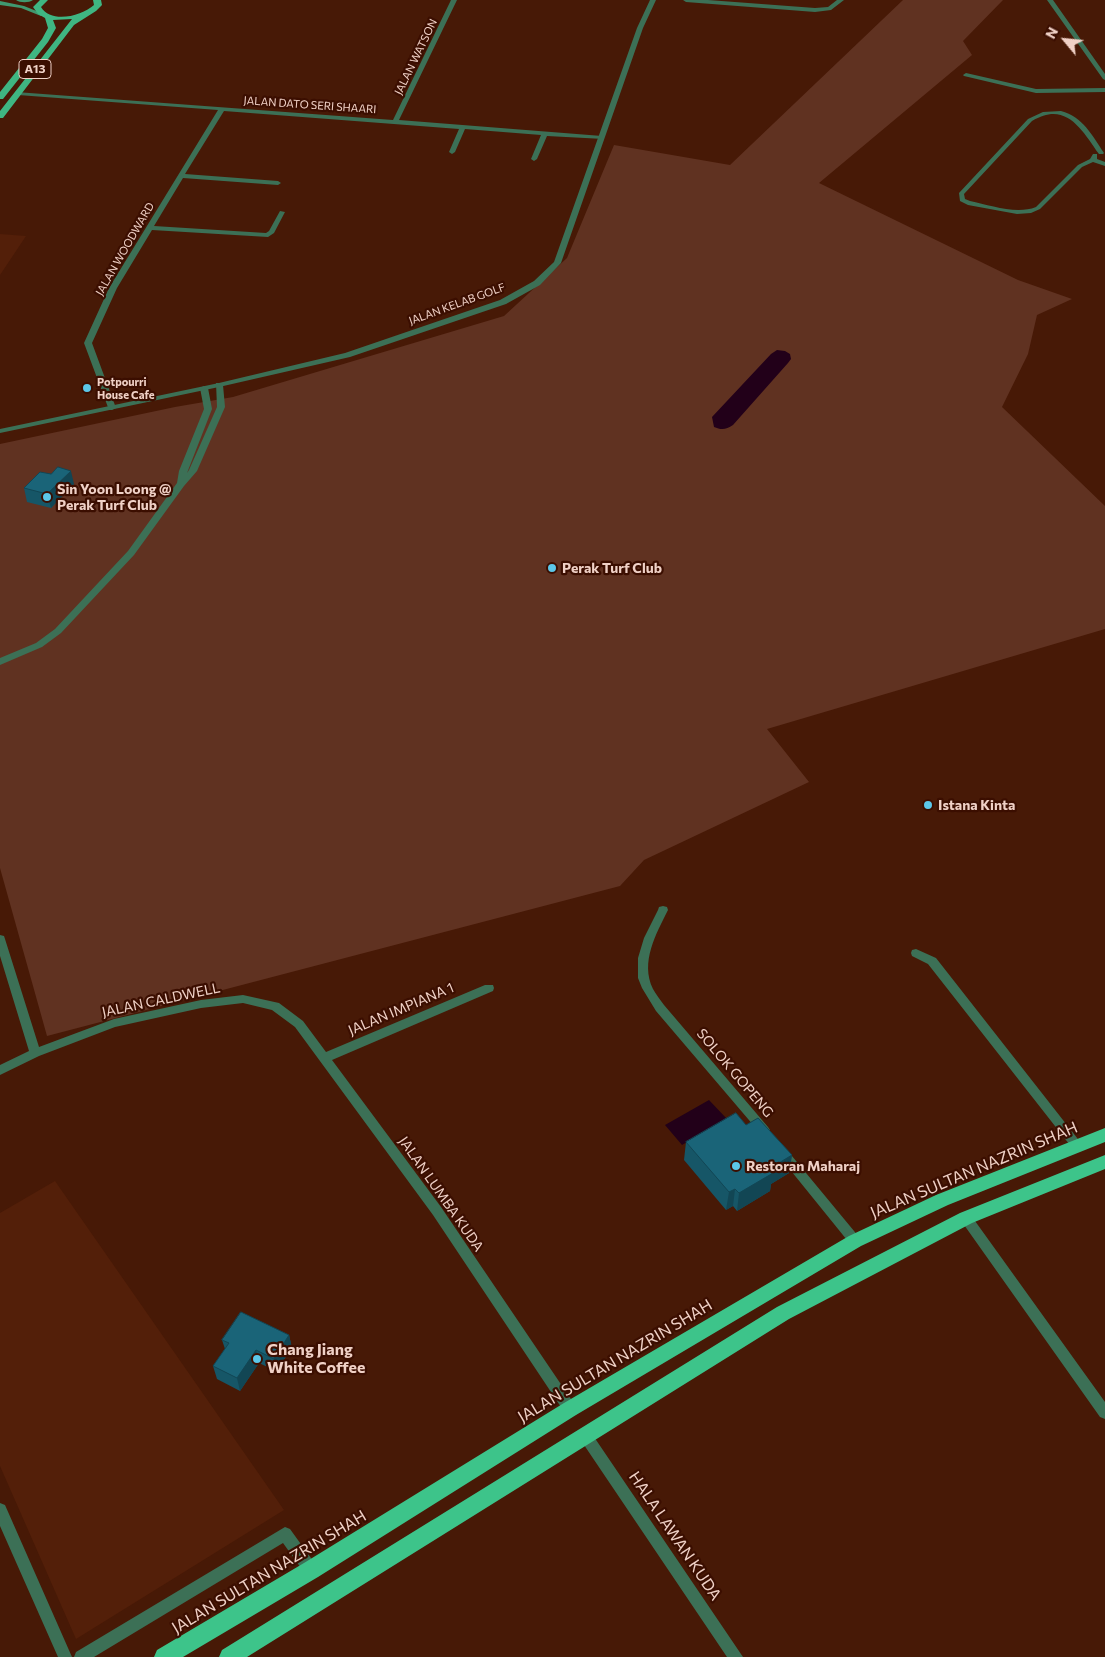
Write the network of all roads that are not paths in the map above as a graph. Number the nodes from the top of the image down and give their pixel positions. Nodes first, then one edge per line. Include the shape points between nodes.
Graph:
1 (19, 0) edge
2 (30, 0) edge
3 (44, 0) edge
4 (97, 0) edge
5 (454, 0) edge
6 (653, 0) edge
7 (686, 0) edge
8 (841, 0) edge
9 (1050, 0) edge
10 (0, 3) edge
11 (85, 14) junction
12 (44, 15) junction
13 (966, 75) dead end
14 (1105, 78) edge
15 (1105, 90) edge
16 (18, 93) junction
17 (0, 97) edge
18 (222, 109) junction
19 (0, 116) edge
20 (395, 122) junction
21 (463, 127) junction
22 (545, 134) junction
23 (602, 138) junction
24 (452, 152) dead end
25 (1103, 153) edge
26 (534, 159) dead end
27 (1093, 160) junction
28 (1105, 164) edge
29 (181, 176) junction
30 (278, 183) dead end
31 (282, 212) dead end
32 (150, 228) junction
33 (219, 386) junction
34 (204, 388) junction
35 (112, 408) junction
36 (0, 431) edge
37 (0, 435) edge
38 (181, 484) junction
39 (0, 662) edge
40 (663, 910) dead end
41 (0, 939) edge
42 (916, 953) dead end
43 (489, 988) dead end
44 (275, 1006) joint
45 (34, 1053) junction
46 (324, 1058) junction
47 (0, 1070) edge
48 (1105, 1135) edge
49 (1077, 1146) junction
50 (1105, 1162) edge
51 (966, 1218) junction
52 (855, 1241) junction
53 (570, 1409) junction
54 (1105, 1413) edge
55 (585, 1436) junction
56 (0, 1510) edge
57 (311, 1570) junction
58 (65, 1657) edge
59 (81, 1657) edge
60 (164, 1657) edge
61 (229, 1657) edge
62 (736, 1657) edge

1 - 2 main road
3 - 12 main road, A13 via 37,7
4 - 11 main road, A13 via 96,8
5 - 20 street, JALAN WATSON
6 - 23 street, JALAN KELAB GOLF
7 - 8 street via 815,10 829,9
9 - 14 street
10 - 12 main road
11 - 12 main road via 66,18
11 - 16 main road, A13 via 71,23
12 - 17 main road, A13 via 52,28
13 - 15 street via 1036,91
16 - 18 street, JALAN DATO SERI SHAARI
16 - 19 main road, A13
18 - 20 street, JALAN DATO SERI SHAARI
18 - 29 street, JALAN WOODWARD
20 - 21 street, JALAN DATO SERI SHAARI
21 - 22 street, JALAN DATO SERI SHAARI
21 - 24 street
22 - 23 street, JALAN DATO SERI SHAARI
22 - 26 street
23 - 33 street, JALAN KELAB GOLF via 557,263 537,283 503,302 347,355
25 - 27 street via 1095,155
25 - 27 street via 1077,118 1056,112 1037,115 961,194 962,200 1029,212 1038,208 1080,166
27 - 28 street
29 - 30 street
29 - 32 street, JALAN WOODWARD
31 - 32 street via 268,235
32 - 35 street, JALAN WOODWARD via 110,293 88,343
33 - 34 street, JALAN KELAB GOLF
33 - 38 street via 221,407 193,471
34 - 35 street, JALAN KELAB GOLF
34 - 38 street via 208,409 183,471
35 - 36 street, JALAN KELAB GOLF
35 - 37 street, JALAN KELAB GOLF
38 - 39 street via 131,553 58,631 39,645
40 - 52 street, SOLOK GOPENG via 646,943 642,972 646,988
41 - 45 street
42 - 49 street via 932,961
43 - 46 street, JALAN IMPIANA 1
44 - 45 street, JALAN CALDWELL via 243,999 201,1004 114,1023
44 - 46 street, JALAN LUMBA KUDA via 299,1024
45 - 47 street, JALAN CALDWELL
46 - 53 street, JALAN LUMBA KUDA via 437,1211
48 - 49 highway, JALAN SULTAN NAZRIN SHAH
49 - 52 highway, JALAN SULTAN NAZRIN SHAH via 942,1200
50 - 51 highway
51 - 54 street
51 - 55 highway via 782,1313
52 - 53 highway, JALAN SULTAN NAZRIN SHAH
53 - 57 highway, JALAN SULTAN NAZRIN SHAH
55 - 61 highway
55 - 62 street, HALA LAWAN KUDA
56 - 58 street
57 - 59 street via 285,1534
57 - 60 highway, JALAN SULTAN NAZRIN SHAH

